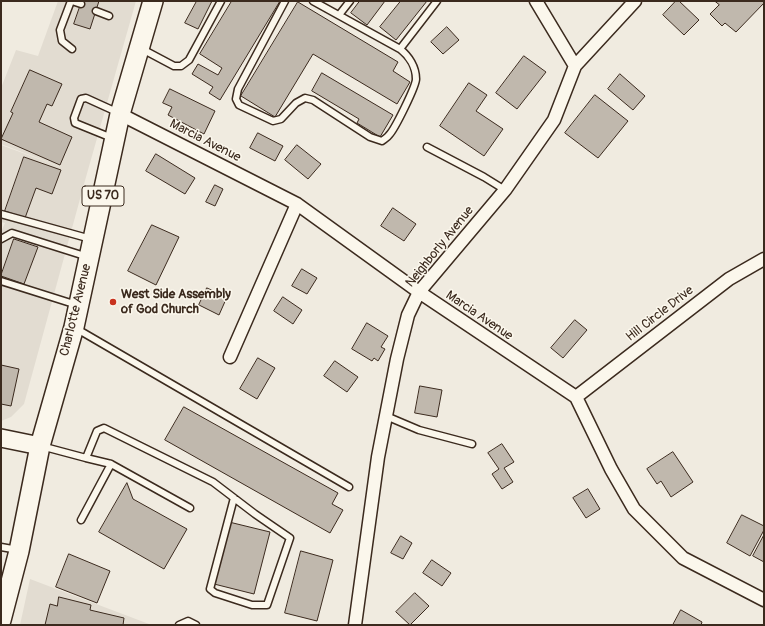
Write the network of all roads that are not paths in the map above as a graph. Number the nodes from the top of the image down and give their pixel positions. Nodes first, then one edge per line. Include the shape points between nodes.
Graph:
1 (72, 1) edge
2 (153, 1) edge
3 (221, 1) edge
4 (285, 1) edge
5 (313, 1) edge
6 (350, 1) edge
7 (437, 1) edge
8 (536, 1) edge
9 (635, 1) edge
10 (81, 4) dead end
11 (96, 11) dead end
12 (339, 15) junction
13 (109, 16) dead end
14 (139, 47) junction
15 (72, 49) dead end
16 (400, 49) junction
17 (575, 66) junction
18 (120, 114) junction
19 (115, 139) junction
20 (427, 147) dead end
21 (505, 190) junction
22 (297, 204) junction
23 (1, 214) edge
24 (1, 239) edge
25 (91, 249) junction
26 (764, 259) edge
27 (1, 281) edge
28 (419, 292) junction
29 (78, 305) junction
30 (74, 327) junction
31 (230, 357) dead end
32 (576, 397) junction
33 (386, 416) junction
34 (1, 438) edge
35 (472, 444) dead end
36 (40, 446) junction
37 (86, 458) junction
38 (111, 464) junction
39 (349, 487) dead end
40 (234, 498) junction
41 (190, 508) dead end
42 (81, 520) dead end
43 (10, 549) edge
44 (4, 597) edge
45 (764, 600) edge
46 (1, 620) edge
47 (179, 625) edge
48 (196, 625) edge
49 (355, 625) edge

1 - 10 lane
1 - 15 lane via 60,30 62,41
2 - 14 main road, Charlotte Avenue / US 70
3 - 14 lane via 189,60 181,66 174,66
4 - 16 lane via 238,90 236,99 239,105 272,121 281,119 296,103 305,98 313,100 370,137 382,141 389,135 412,93 416,79 414,66 407,54
5 - 12 lane
6 - 12 lane
7 - 16 lane
8 - 17 street
9 - 17 street, Neighborly Avenue
11 - 13 lane
12 - 16 lane
14 - 18 main road, Charlotte Avenue / US 70
17 - 21 street, Neighborly Avenue via 554,120
18 - 19 main road, Charlotte Avenue / US 70
18 - 19 lane via 86,98 81,99 74,118 74,123
18 - 22 street, Marcia Avenue
19 - 25 main road, Charlotte Avenue / US 70
20 - 21 lane
21 - 28 street, Neighborly Avenue
22 - 28 street, Marcia Avenue
22 - 31 street
23 - 25 lane
24 - 25 lane via 12,233
25 - 29 main road, Charlotte Avenue / US 70
26 - 32 street, Hill Circle Drive via 729,279
27 - 29 lane
28 - 32 street, Marcia Avenue
28 - 33 street, Neighborly Avenue via 408,314
29 - 30 main road, Charlotte Avenue / US 70
30 - 36 main road, Charlotte Avenue / US 70
30 - 39 lane
32 - 45 street, Marcia Avenue via 634,509 683,558
33 - 35 lane via 419,430
33 - 49 street, Neighborly Avenue
34 - 36 street
36 - 37 lane
36 - 43 main road, Charlotte Avenue / US 70
37 - 38 lane
37 - 40 lane via 97,431 104,428 213,482
38 - 41 lane
38 - 42 lane
40 - 40 lane via 290,538 267,605 252,605 210,589
43 - 44 main road, Charlotte Avenue / US 70
44 - 46 main road, Charlotte Avenue / US 70
47 - 48 lane via 188,621

